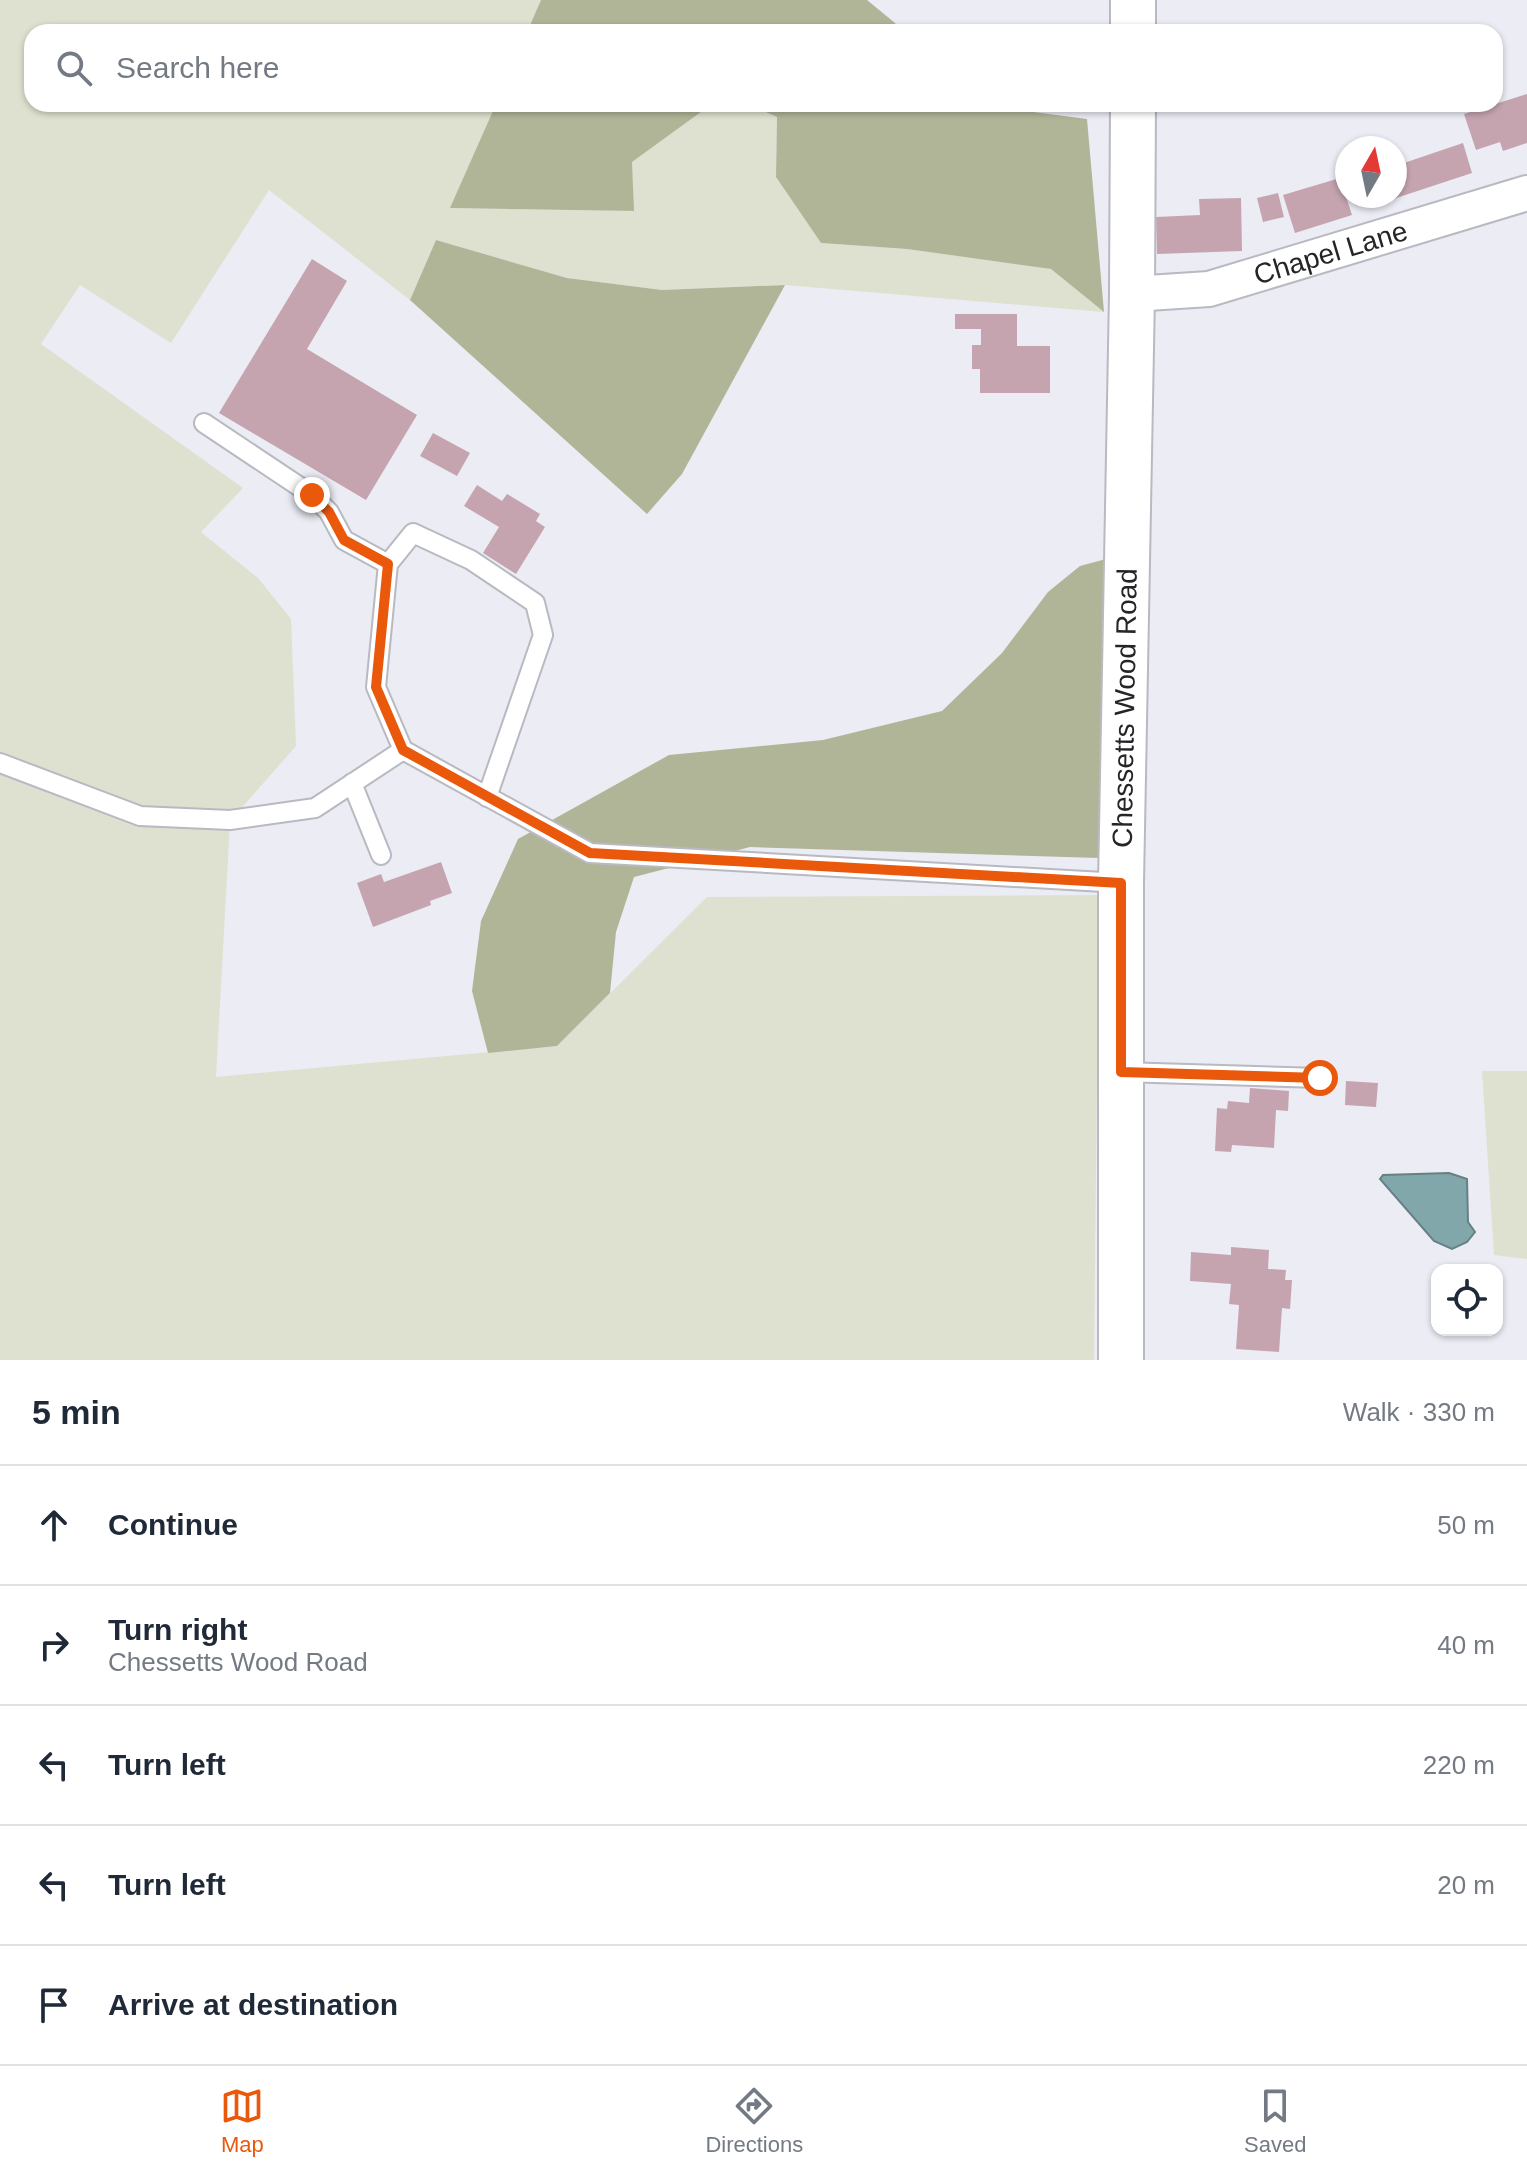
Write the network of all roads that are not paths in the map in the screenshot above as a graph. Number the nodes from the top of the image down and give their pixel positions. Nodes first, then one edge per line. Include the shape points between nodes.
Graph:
1 (1133, 0) edge
2 (1133, 24) edge
3 (1133, 112) edge
4 (1527, 193) edge
5 (1132, 294) junction
6 (204, 423) dead end
7 (388, 564) junction
8 (403, 750) junction
9 (0, 763) edge
10 (352, 783) junction
11 (487, 797) junction
12 (381, 855) dead end
13 (1121, 883) junction
14 (1121, 1072) junction
15 (1320, 1078) dead end
16 (1121, 1360) edge

1 - 2 street
3 - 5 street, Chessetts Wood Road
4 - 5 street, Chapel Lane via 1209,289
5 - 13 street, Chessetts Wood Road
6 - 7 lane via 312,495 329,512 344,540
7 - 8 lane via 376,687
7 - 11 lane via 413,533 471,560 535,603 543,635
8 - 10 lane
8 - 11 lane
9 - 10 lane via 140,816 230,820 315,808
10 - 12 lane
11 - 13 lane via 590,853
13 - 14 street, Chessetts Wood Road
14 - 15 lane
14 - 16 street, Chessetts Wood Road

